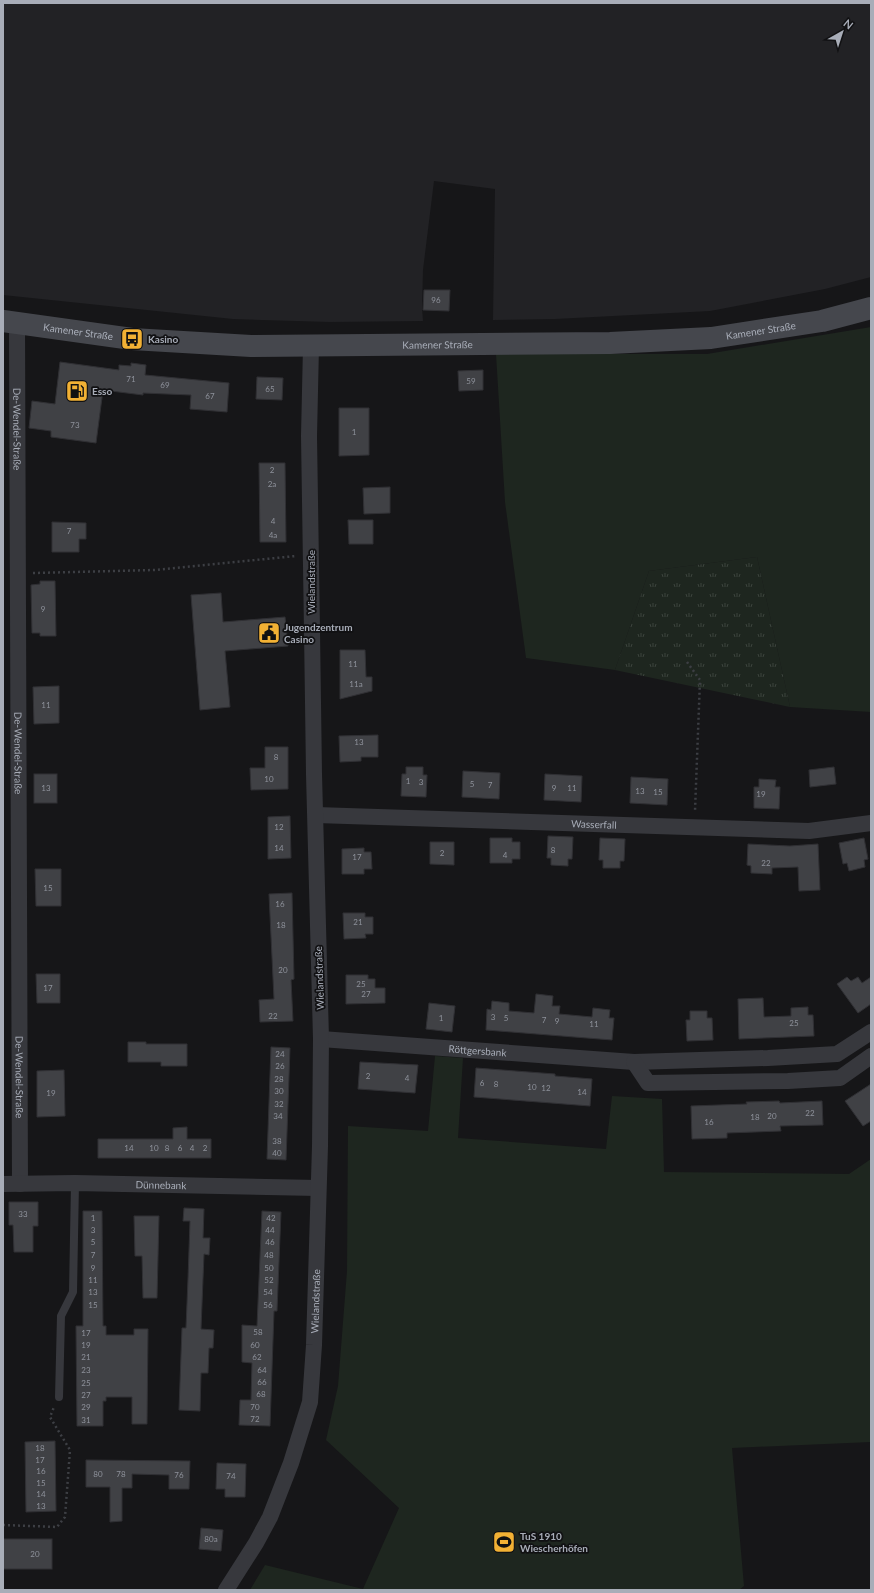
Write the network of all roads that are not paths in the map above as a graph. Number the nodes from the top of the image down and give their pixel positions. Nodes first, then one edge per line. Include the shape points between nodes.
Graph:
1 (871, 308) edge
2 (10, 321) edge
3 (311, 346) junction
4 (316, 815) junction
5 (871, 823) edge
6 (871, 1032) edge
7 (321, 1039) junction
8 (871, 1056) edge
9 (787, 1057) junction
10 (768, 1058) junction
11 (739, 1059) junction
12 (634, 1062) junction
13 (768, 1081) junction
14 (788, 1081) junction
15 (739, 1082) junction
16 (75, 1183) junction
17 (3, 1184) edge
18 (20, 1184) junction
19 (318, 1188) junction
20 (59, 1397) road end
21 (226, 1590) edge

1 - 3 main road, Kamener Straße via 822,321 711,338 610,343
2 - 3 main road, Kamener Straße via 132,339 219,345
2 - 18 street, De-Wendel-Straße via 18,574
3 - 4 street, Wielandstraße via 309,436
4 - 5 street, Wasserfall via 809,832
4 - 7 street, Wielandstraße
6 - 9 street, Röttgersbank via 837,1054
7 - 12 street, Röttgersbank
7 - 19 street, Wielandstraße
8 - 14 street via 840,1078
9 - 10 street, Röttgersbank
9 - 14 street
10 - 11 street, Röttgersbank
10 - 13 street
11 - 12 street, Röttgersbank
11 - 15 street
12 - 15 street via 648,1083
13 - 14 street
13 - 15 street
16 - 18 street, Dünnebank
16 - 19 street, Dünnebank
16 - 20 lane via 73,1292 61,1316
17 - 18 street, Dünnebank
19 - 21 street, Wielandstraße via 310,1402 291,1463 270,1517

